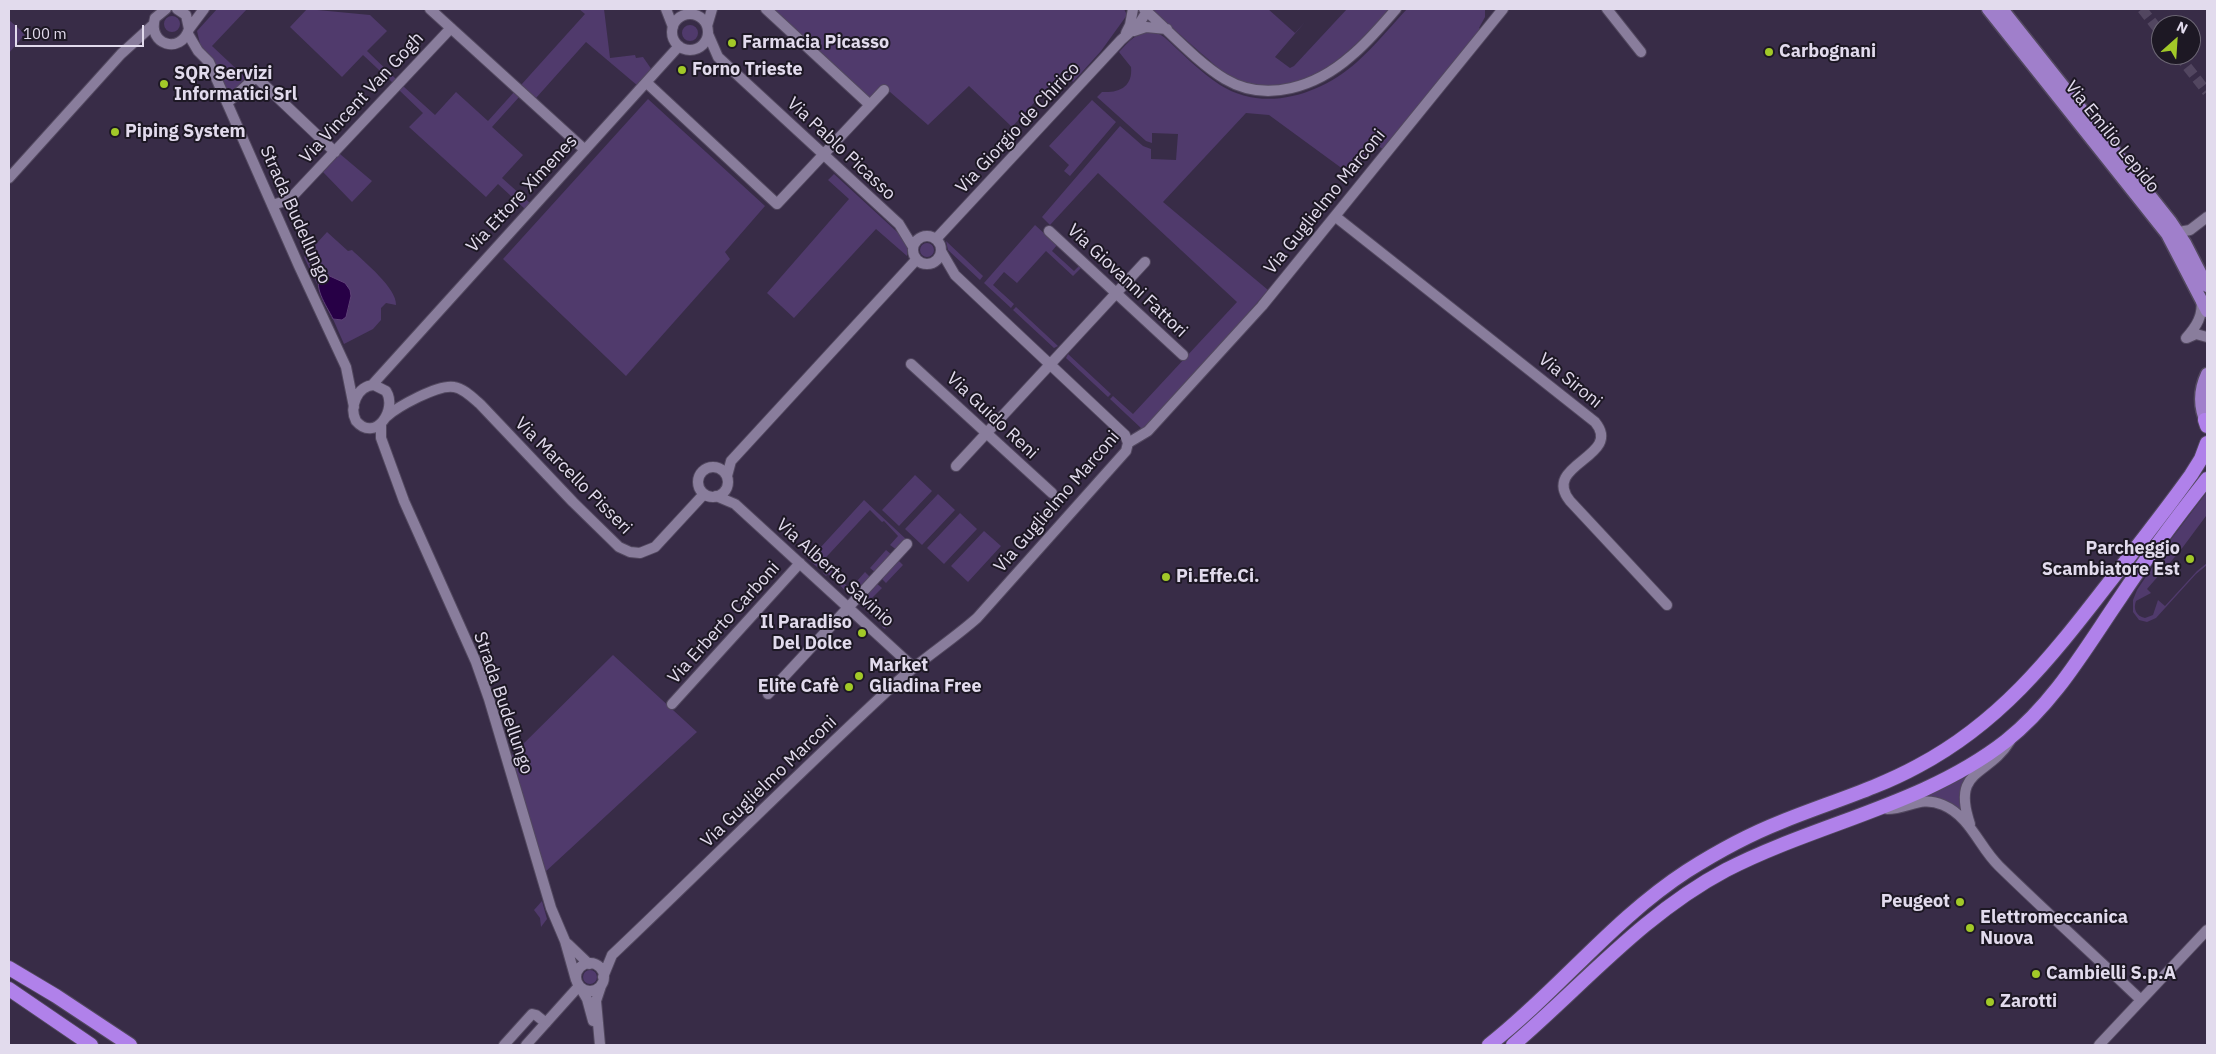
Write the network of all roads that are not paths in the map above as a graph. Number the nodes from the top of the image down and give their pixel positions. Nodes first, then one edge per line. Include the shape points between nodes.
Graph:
1 (166, 9) edge
2 (199, 9) edge
3 (204, 9) edge
4 (430, 9) edge
5 (668, 9) edge
6 (712, 9) edge
7 (766, 9) edge
8 (1133, 9) edge
9 (1396, 9) edge
10 (1503, 9) edge
11 (1607, 9) edge
12 (1988, 9) edge
13 (1145, 10) edge
14 (2008, 11) edge
15 (182, 12) edge
16 (691, 15) junction
17 (154, 17) edge
18 (673, 27) junction
19 (451, 28) junction
20 (1167, 29) junction
21 (707, 30) junction
22 (189, 31) junction
23 (158, 38) junction
24 (1123, 38) junction
25 (179, 42) junction
26 (130, 44) junction
27 (679, 46) junction
28 (694, 50) junction
29 (198, 51) junction
30 (1641, 52) dead end
31 (718, 56) junction
32 (647, 83) junction
33 (884, 90) dead end
34 (227, 103) junction
35 (870, 105) junction
36 (585, 150) junction
37 (334, 152) junction
38 (824, 154) junction
39 (9, 178) edge
40 (272, 205) junction
41 (1336, 217) junction
42 (2207, 217) edge
43 (899, 224) junction
44 (1049, 231) dead end
45 (2178, 232) junction
46 (924, 236) junction
47 (936, 239) junction
48 (913, 247) junction
49 (941, 251) junction
50 (916, 260) junction
51 (1145, 262) dead end
52 (928, 264) junction
53 (955, 275) junction
54 (2203, 290) edge
55 (1116, 293) junction
56 (2207, 311) edge
57 (2207, 338) edge
58 (1183, 355) dead end
59 (390, 364) junction
60 (911, 364) dead end
61 (1050, 364) junction
62 (346, 367) junction
63 (2207, 374) edge
64 (368, 386) junction
65 (386, 391) junction
66 (412, 402) junction
67 (354, 407) junction
68 (383, 421) junction
69 (2207, 423) edge
70 (360, 426) junction
71 (986, 433) junction
72 (1128, 443) junction
73 (2207, 443) edge
74 (386, 454) junction
75 (731, 461) junction
76 (956, 466) dead end
77 (715, 467) junction
78 (2207, 479) edge
79 (727, 480) junction
80 (1052, 493) dead end
81 (704, 494) junction
82 (716, 496) junction
83 (735, 504) junction
84 (907, 544) dead end
85 (800, 563) junction
86 (1667, 605) dead end
87 (848, 607) junction
88 (913, 667) junction
89 (768, 694) dead end
90 (672, 704) dead end
91 (2013, 735) junction
92 (1874, 809) junction
93 (1971, 828) junction
94 (2207, 930) edge
95 (564, 940) junction
96 (612, 954) junction
97 (591, 964) junction
98 (9, 970) edge
99 (602, 981) junction
100 (579, 984) junction
101 (11, 990) edge
102 (2141, 1000) junction
103 (546, 1023) junction
104 (597, 1030) junction
105 (79, 1045) edge
106 (91, 1045) edge
107 (118, 1045) edge
108 (130, 1045) edge
109 (504, 1045) edge
110 (526, 1045) edge
111 (600, 1045) edge
112 (1490, 1045) edge
113 (1513, 1045) edge
114 (2099, 1045) edge

1 - 17 street
2 - 15 street
3 - 22 street
4 - 19 street
5 - 16 street, Via Pablo Picasso
5 - 18 street, Via Pablo Picasso
6 - 16 street
6 - 21 street
7 - 35 street
8 - 24 street, Via Giorgio de Chirico
9 - 20 street via 1340,66 1304,84 1279,91 1251,90 1228,80
10 - 41 street, Via Guglielmo Marconi
11 - 30 street
12 - 54 main road, Via Emilio Lepido via 2158,223
13 - 20 street
13 - 24 street
14 - 45 main road, Via Emilio Lepido
15 - 22 street, Strada Budellungo
16 - 18 street via 678,19
16 - 21 street, Via Pablo Picasso via 702,19
17 - 23 street
17 - 26 street
18 - 27 street, Via Pablo Picasso via 673,38
19 - 36 street
19 - 37 street, Via Vincent Van Gogh
20 - 24 street, Via Giorgio de Chirico via 1146,27
21 - 28 street via 703,44
21 - 31 street, Via Pablo Picasso
22 - 25 street
22 - 29 street, Strada Budellungo
23 - 25 street, Strada Budellungo via 168,44
23 - 26 street
24 - 47 street, Via Giorgio de Chirico
25 - 29 street, Strada Budellungo
26 - 39 street
27 - 28 street, Via Pablo Picasso
27 - 32 street, Via Ettore Ximenes
28 - 31 street, Via Pablo Picasso
29 - 34 street, Strada Budellungo via 209,62
31 - 38 street, Via Pablo Picasso
32 - 36 street, Via Ettore Ximenes
32 - 38 street via 777,204
33 - 35 street
34 - 37 street via 256,77
34 - 40 street, Strada Budellungo
35 - 38 street
36 - 59 street, Via Ettore Ximenes
37 - 40 street, Via Vincent Van Gogh via 289,200
38 - 43 street, Via Pablo Picasso
40 - 62 street, Strada Budellungo
41 - 72 street, Via Guglielmo Marconi via 1262,306 1148,431
41 - 86 street, Via Sironi via 1597,425 1600,442 1565,477 1562,483 1564,492
42 - 45 street via 2190,230
43 - 46 street, Via Pablo Picasso
43 - 48 street, Via Pablo Picasso
44 - 55 street, Via Giovanni Fattori
45 - 54 main road, Via Emilio Lepido
46 - 47 street
46 - 48 street
47 - 49 street
48 - 50 street
49 - 52 street via 937,260
49 - 53 street
50 - 52 street
50 - 75 street
51 - 55 street
52 - 53 street
53 - 61 street
54 - 56 main road, Via Emilio Lepido
54 - 57 street, Via Emilio Lepido via 2201,314 2186,338 2196,334
55 - 58 street, Via Giovanni Fattori
55 - 61 street
59 - 64 street, Via Ettore Ximenes
59 - 65 street, Via Ettore Ximenes
60 - 71 street, Via Guido Reni
61 - 71 street
61 - 72 street via 1122,432
62 - 64 street, Strada Budellungo
62 - 67 street, Strada Budellungo
63 - 69 main road via 2201,394
64 - 65 street
64 - 67 street via 358,394
65 - 66 street via 398,399
65 - 68 street, Strada Budellungo via 389,404
66 - 68 street, Via Marcello Pisseri via 392,411
66 - 81 street, Via Marcello Pisseri via 439,388 454,387 466,393 619,547 630,552 640,553 654,547
67 - 70 street, Strada Budellungo via 354,416
68 - 70 street via 371,429
68 - 74 street, Strada Budellungo via 381,438
70 - 74 street, Strada Budellungo
71 - 76 street
71 - 80 street, Via Guido Reni
72 - 88 street, Via Guglielmo Marconi via 1119,461 976,618
73 - 112 highway via 2186,483 2063,643 2032,679 1990,718 1904,774 1765,829 1730,845 1688,871 1627,918
74 - 95 street, Strada Budellungo via 476,662 551,908
75 - 77 street
75 - 79 street
77 - 79 street via 720,468
77 - 81 street via 706,469 699,476 699,486
78 - 91 highway via 2148,557 2060,686
79 - 82 street via 722,493
79 - 83 street
81 - 82 street
82 - 83 street
83 - 85 street, Via Alberto Savinio
84 - 87 street
85 - 87 street, Via Alberto Savinio
85 - 90 street, Via Erberto Carboni
87 - 88 street, Via Alberto Savinio
87 - 89 street
88 - 96 street, Via Guglielmo Marconi
91 - 92 highway via 1958,772
91 - 93 street via 2004,751 1977,771 1969,782 1964,802
92 - 93 street via 1891,809 1920,801 1934,802 1950,809
92 - 113 highway via 1759,855 1691,892 1629,937
93 - 102 street via 1997,864
94 - 102 street
95 - 97 street, Strada Budellungo
95 - 100 street, Strada Budellungo
96 - 97 street, Via Guglielmo Marconi
96 - 99 street, Via Guglielmo Marconi
97 - 99 street, Strada Budellungo via 600,968
97 - 100 street via 579,969
98 - 107 highway
98 - 108 highway via 56,996
99 - 100 street via 591,991
99 - 104 street, Strada Budellungo via 596,997
100 - 103 street
100 - 104 street, Strada Budellungo
101 - 105 highway
101 - 106 highway
102 - 114 street
103 - 109 street via 532,1014
103 - 110 street
104 - 111 street, Strada Budellungo

